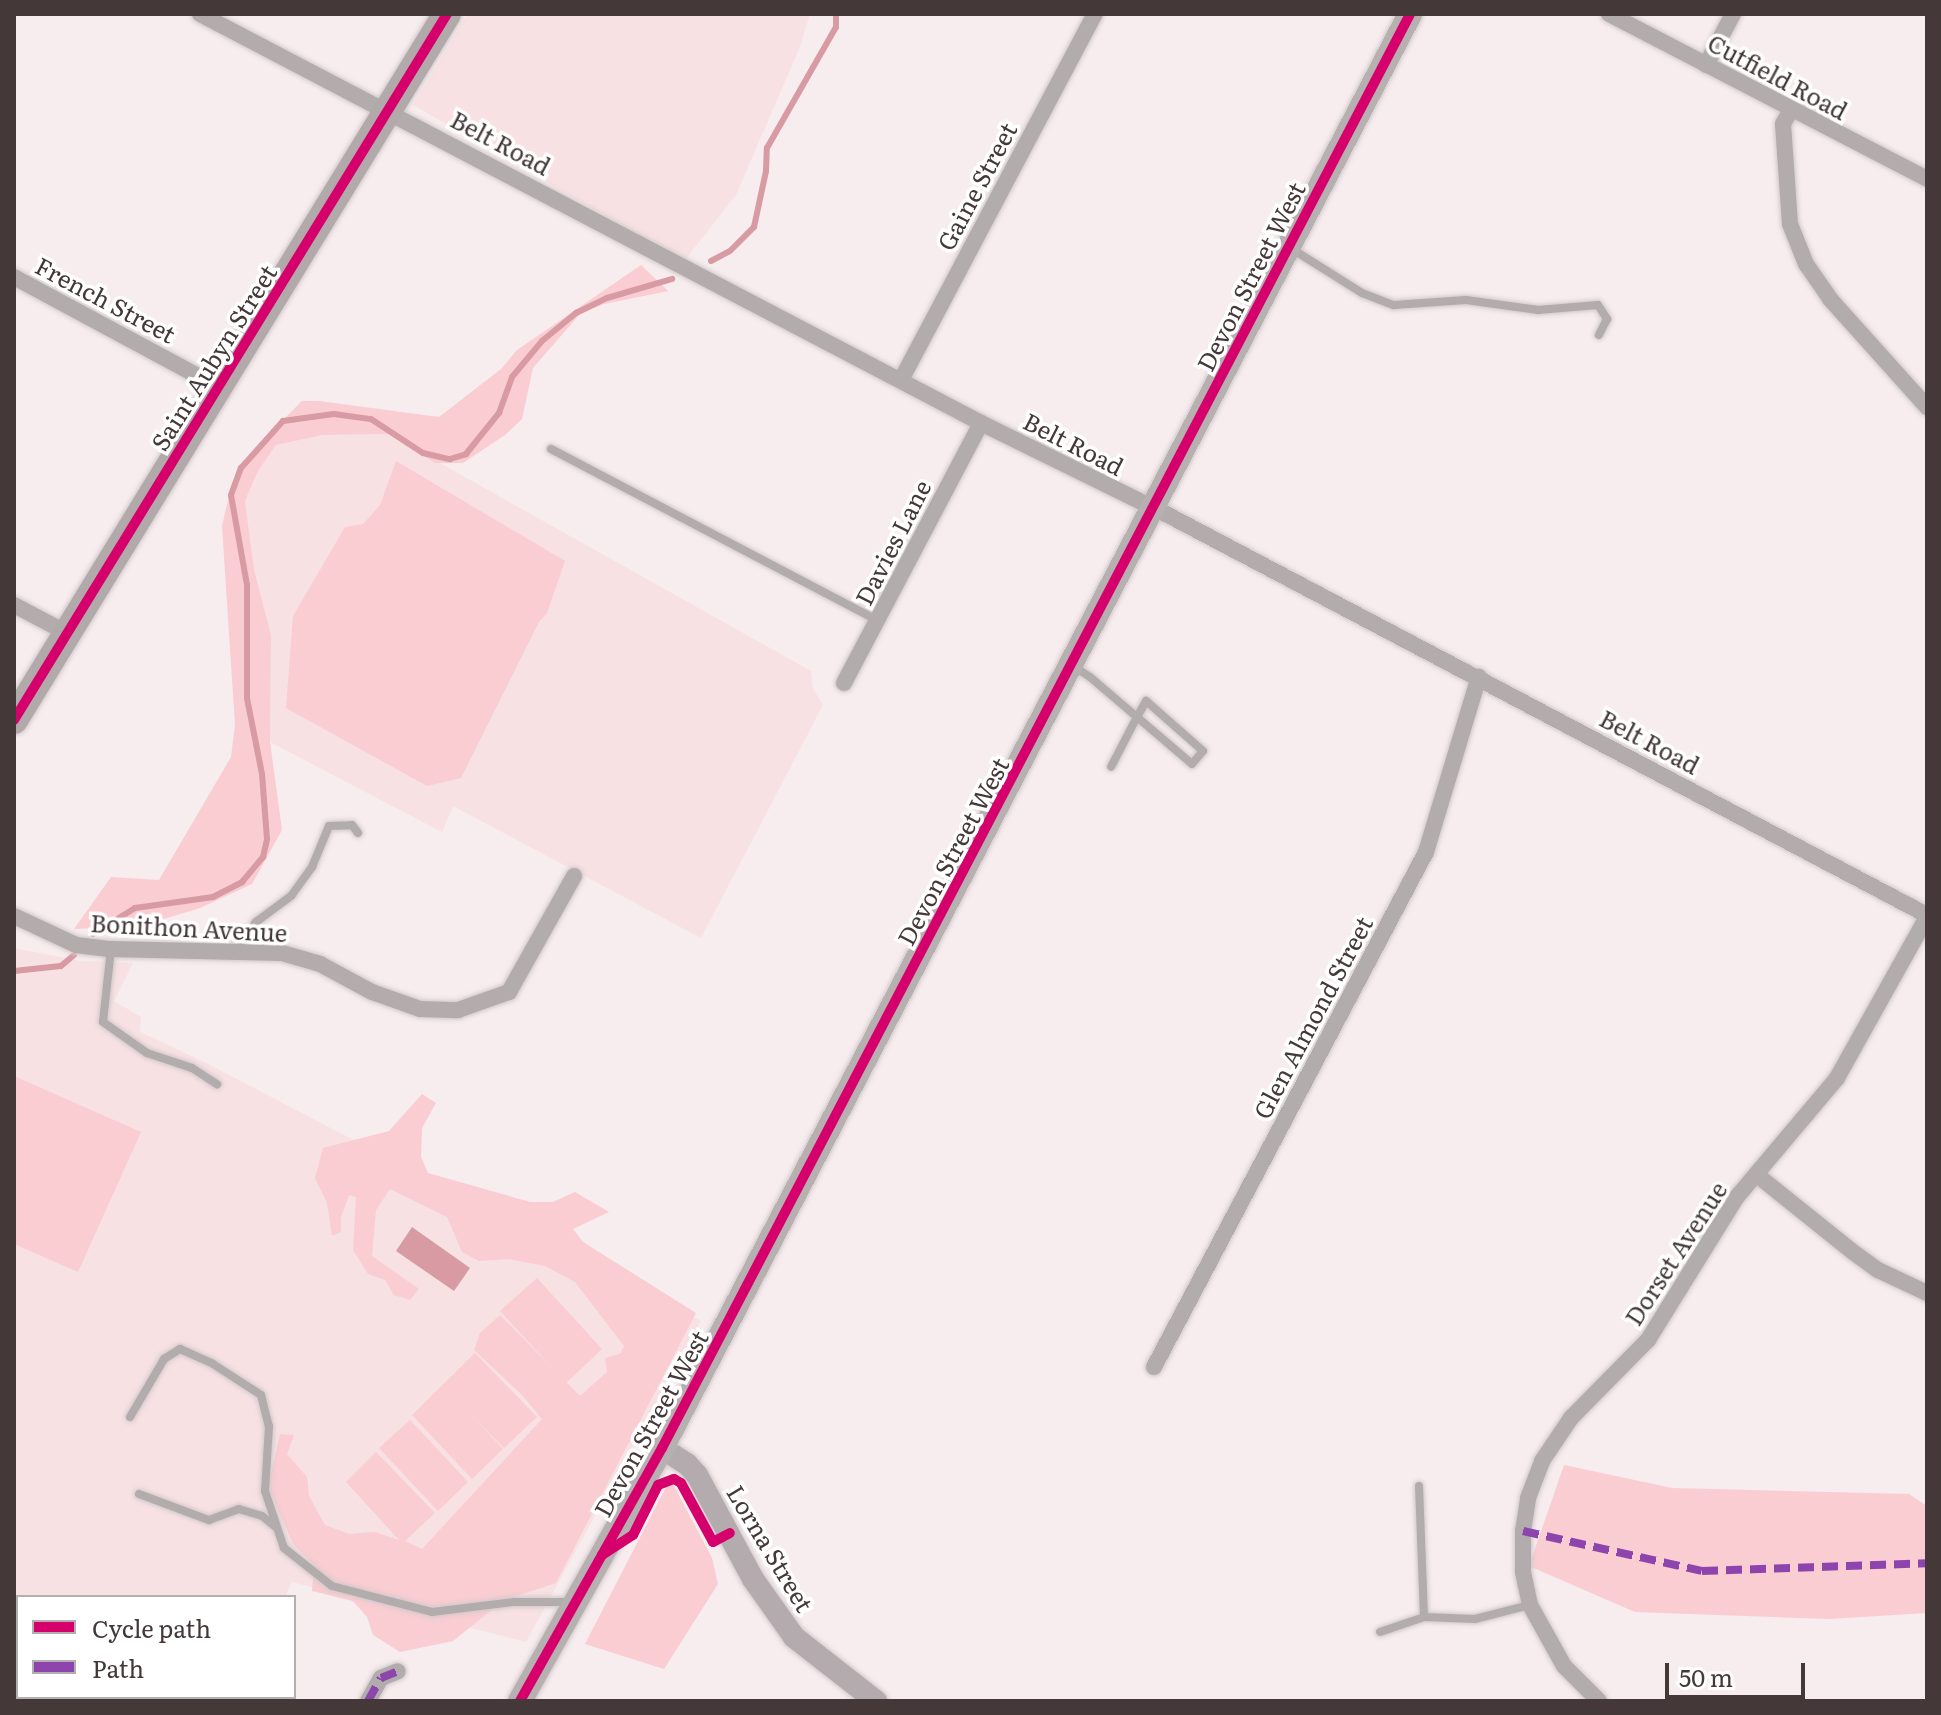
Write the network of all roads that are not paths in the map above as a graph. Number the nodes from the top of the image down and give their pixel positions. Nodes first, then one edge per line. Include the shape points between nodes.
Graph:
1 (200, 14) edge
2 (447, 14) edge
3 (1095, 14) edge
4 (1410, 14) edge
5 (1609, 14) edge
6 (1733, 14) edge
7 (1706, 65) junction
8 (1791, 110) junction
9 (387, 111) junction
10 (1927, 179) edge
11 (1288, 246) junction
12 (14, 277) edge
13 (1599, 335) dead end
14 (901, 380) junction
15 (218, 387) junction
16 (1927, 407) edge
17 (981, 423) junction
18 (551, 449) dead end
19 (1153, 509) junction
20 (14, 605) edge
21 (878, 621) junction
22 (67, 633) junction
23 (1071, 665) junction
24 (1479, 677) junction
25 (844, 683) dead end
26 (1137, 717) junction
27 (14, 720) edge
28 (1111, 767) dead end
29 (358, 833) dead end
30 (574, 876) dead end
31 (14, 916) edge
32 (1927, 916) edge
33 (111, 949) junction
34 (237, 951) junction
35 (217, 1084) dead end
36 (1757, 1175) junction
37 (1927, 1293) edge
38 (1154, 1367) dead end
39 (130, 1417) dead end
40 (662, 1448) junction
41 (1419, 1486) dead end
42 (139, 1494) dead end
43 (277, 1529) junction
44 (573, 1602) junction
45 (1530, 1605) junction
46 (1424, 1617) junction
47 (1380, 1632) dead end
48 (398, 1671) dead end
49 (368, 1701) edge
50 (520, 1701) edge
51 (876, 1701) edge
52 (1599, 1701) edge

1 - 9 street, Belt Road
2 - 9 highway, Saint Aubyn Street
3 - 14 street, Gaine Street
4 - 11 main road, Devon Street West
5 - 7 street, Cutfield Road
6 - 7 street
7 - 8 street, Cutfield Road
8 - 10 street, Cutfield Road
8 - 16 street via 1783,124 1790,224 1806,264 1831,300
9 - 14 street, Belt Road
9 - 15 highway, Saint Aubyn Street
11 - 13 lane via 1362,293 1394,305 1466,300 1538,310 1598,305 1607,319
11 - 19 main road, Devon Street West
12 - 15 street, French Street
14 - 17 street, Belt Road
15 - 22 highway, Saint Aubyn Street
17 - 19 street, Belt Road
17 - 21 street, Davies Lane
18 - 21 lane
19 - 23 main road, Devon Street West
19 - 24 street, Belt Road
20 - 22 street
21 - 25 street, Davies Lane
22 - 27 highway, Saint Aubyn Street
23 - 26 lane
23 - 40 main road, Devon Street West
24 - 32 street, Belt Road
24 - 38 street, Glen Almond Street via 1426,852
26 - 26 lane via 1192,764 1203,751 1146,701
26 - 28 lane
29 - 34 lane via 352,825 329,826 312,867 291,896 256,922
30 - 34 street, Bonithon Avenue via 509,992 458,1010 420,1009 372,992 320,964 282,953
31 - 33 street, Bonithon Avenue via 76,945
32 - 36 street, Dorset Avenue via 1837,1078
33 - 34 street, Bonithon Avenue
33 - 35 lane via 103,1022 147,1053 192,1068
36 - 37 street via 1878,1270
36 - 45 street, Dorset Avenue via 1736,1198 1648,1340 1571,1418 1542,1461 1523,1531
39 - 43 lane via 164,1359 180,1349 261,1395 269,1426 265,1491
40 - 44 main road, Devon Street West
40 - 51 street, Lorna Street via 697,1475 760,1590 794,1637
41 - 46 lane
42 - 43 lane via 209,1520 239,1509 262,1516
43 - 44 lane via 284,1548 332,1586 432,1612 514,1602
44 - 50 main road, Devon Street West
45 - 46 lane via 1475,1619
45 - 52 street, Dorset Avenue via 1564,1666
46 - 47 lane
48 - 49 street via 381,1678

